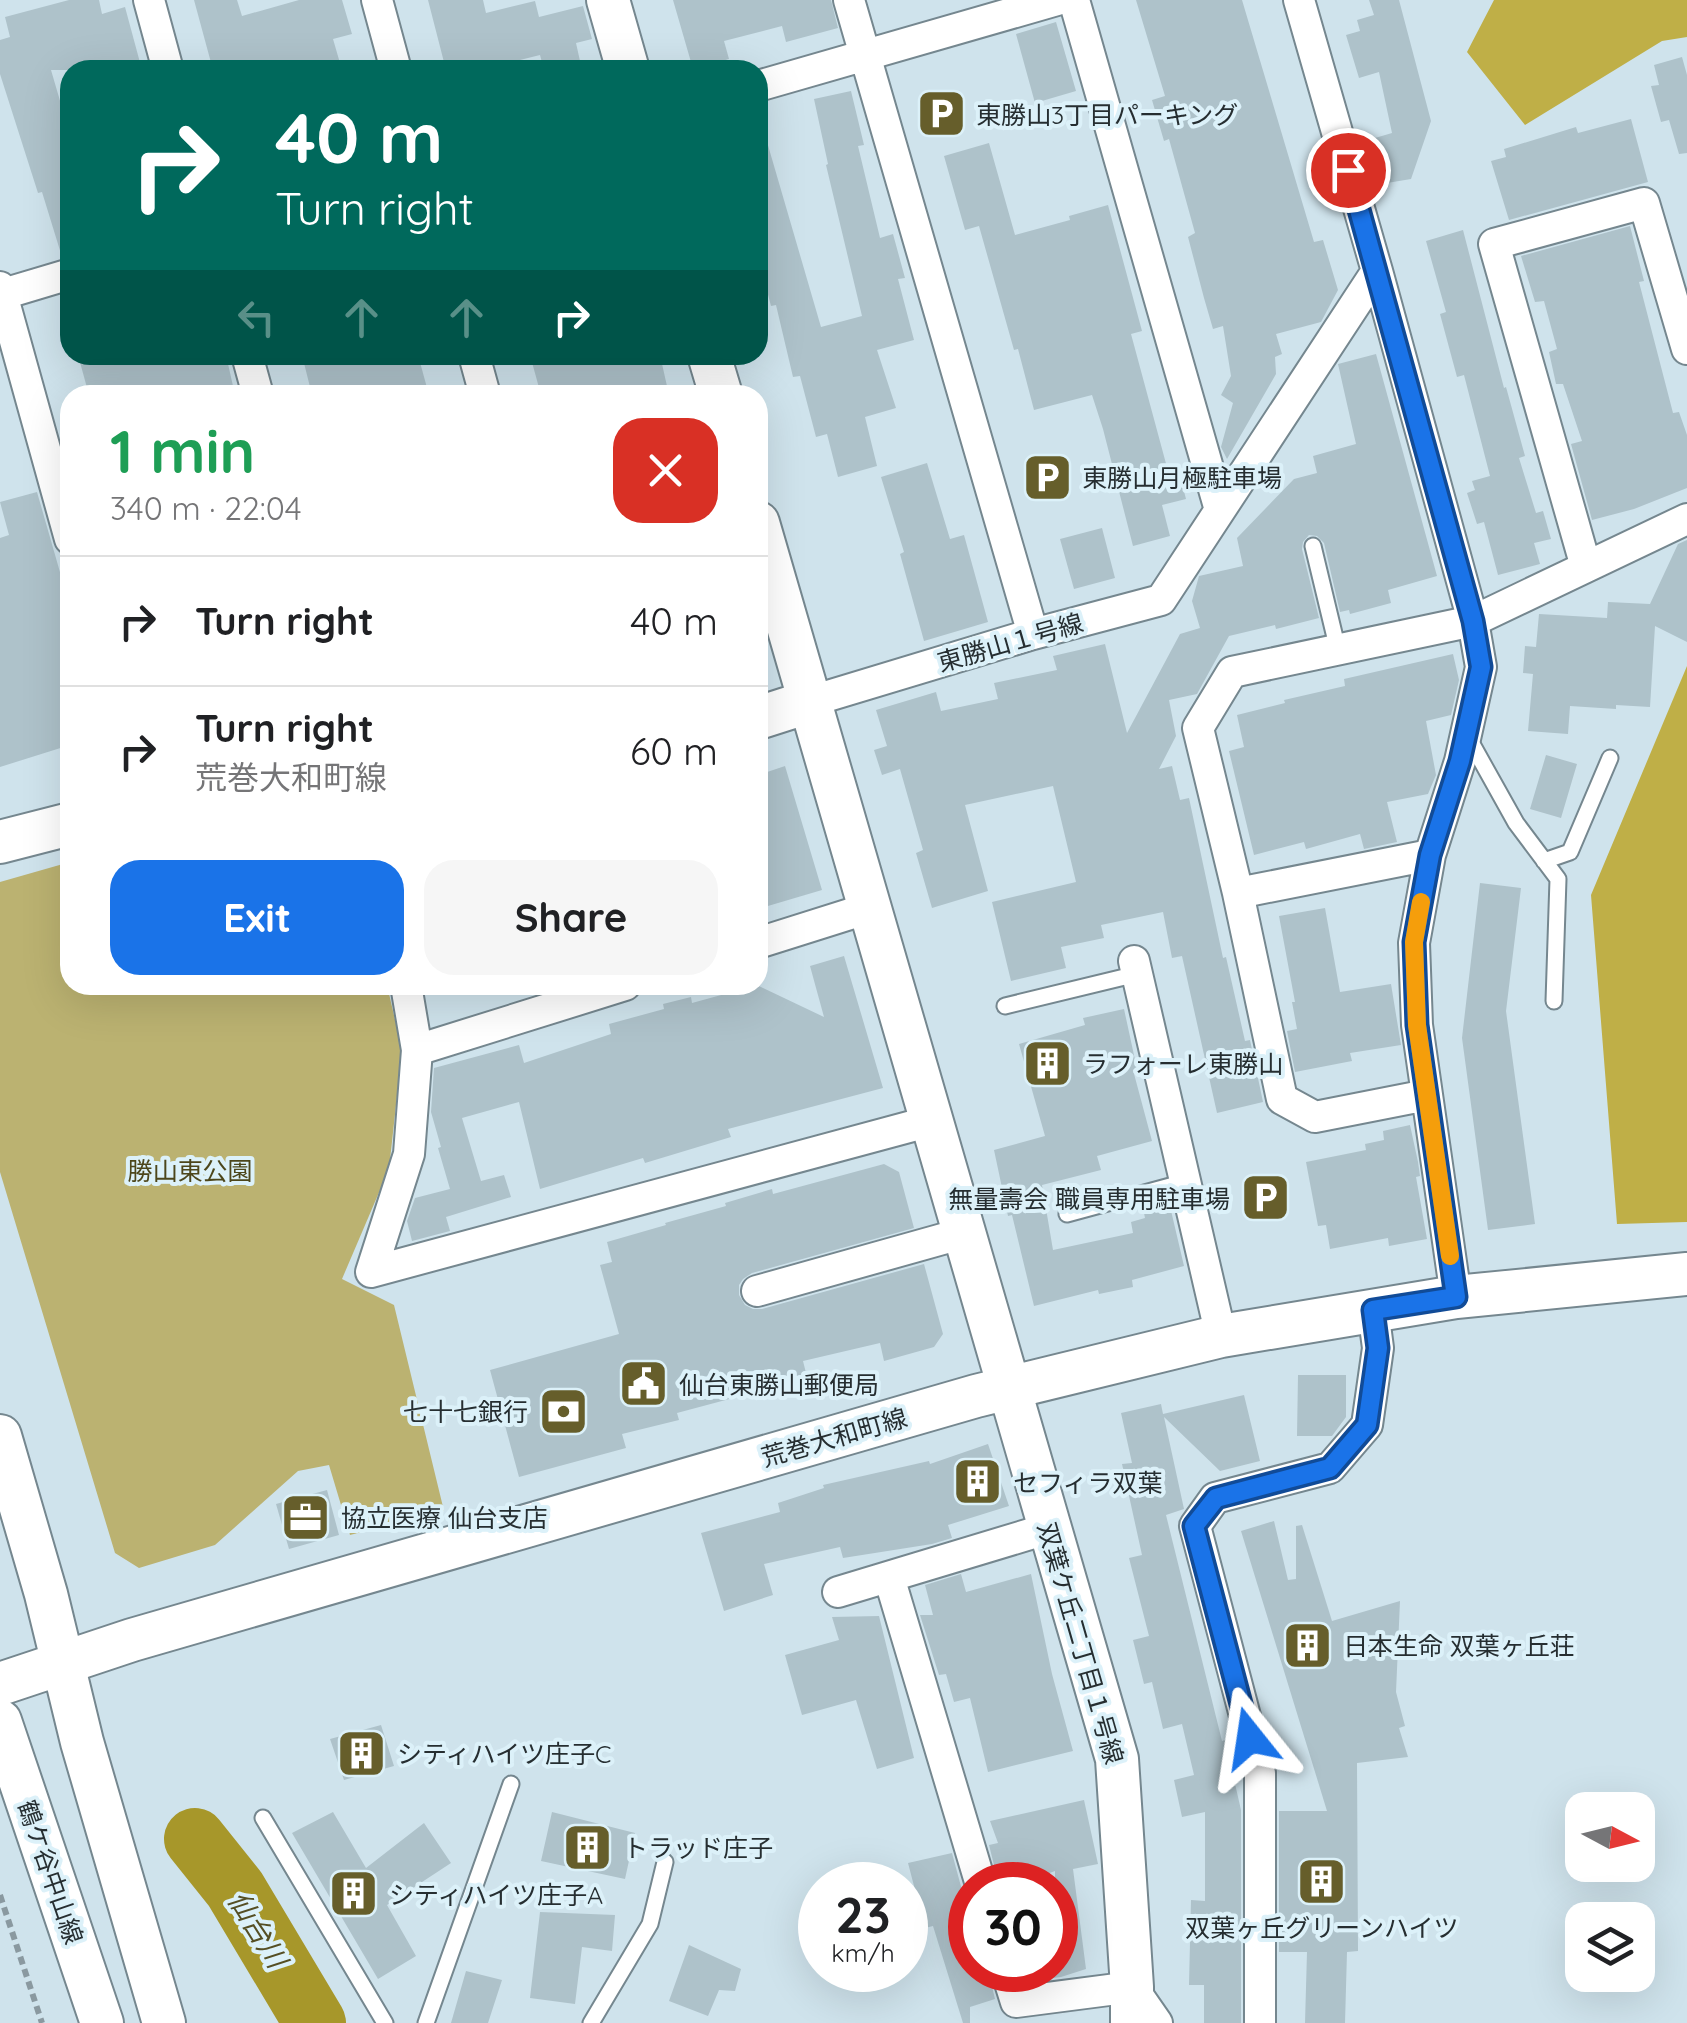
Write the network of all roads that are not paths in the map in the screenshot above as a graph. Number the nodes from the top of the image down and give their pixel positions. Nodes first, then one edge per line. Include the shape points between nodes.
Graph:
1 (149, 0) edge
2 (377, 0) edge
3 (608, 0) edge
4 (849, 0) edge
5 (1057, 0) edge
6 (1074, 0) edge
7 (1299, 0) edge
8 (865, 56) junction
9 (165, 60) edge
10 (393, 60) edge
11 (625, 60) edge
12 (768, 83) edge
13 (1377, 271) junction
14 (60, 277) edge
15 (1, 292) edge
16 (1687, 349) edge
17 (60, 503) edge
18 (1220, 510) junction
19 (1687, 519) edge
20 (1313, 546) dead end
21 (768, 560) edge
22 (1586, 567) junction
23 (1473, 621) junction
24 (1033, 634) junction
25 (1338, 650) junction
26 (808, 702) junction
27 (768, 715) edge
28 (1466, 734) junction
29 (1610, 758) dead end
30 (60, 827) edge
31 (0, 842) edge
32 (1430, 855) junction
33 (1544, 862) junction
34 (1238, 893) junction
35 (869, 908) junction
36 (768, 940) edge
37 (1135, 967) joint
38 (408, 995) edge
39 (593, 995) edge
40 (1554, 1001) dead end
41 (1005, 1006) dead end
42 (417, 1050) junction
43 (1427, 1095) junction
44 (931, 1121) junction
45 (1185, 1182) junction
46 (1067, 1214) dead end
47 (964, 1233) junction
48 (1687, 1274) edge
49 (757, 1291) dead end
50 (1456, 1297) junction
51 (1373, 1310) junction
52 (1221, 1336) junction
53 (1008, 1387) junction
54 (0, 1436) edge
55 (1050, 1528) junction
56 (889, 1577) junction
57 (838, 1592) dead end
58 (64, 1662) junction
59 (0, 1684) edge
60 (0, 1721) edge
61 (511, 1784) dead end
62 (264, 1818) dead end
63 (665, 1862) dead end
64 (974, 1862) edge
65 (1013, 1992) edge
66 (1132, 2005) edge
67 (102, 2023) edge
68 (164, 2023) edge
69 (385, 2023) edge
70 (426, 2023) edge
71 (591, 2023) edge
72 (1157, 2023) edge
73 (1260, 2023) edge

1 - 9 street
2 - 10 street
3 - 11 street
4 - 8 street
5 - 8 street
6 - 18 street
7 - 13 street
8 - 12 street
8 - 24 street
13 - 18 street, 東勝山１号線
13 - 23 street
14 - 15 street
15 - 17 street
16 - 22 street via 1644,203 1494,244
18 - 24 street, 東勝山１号線 via 1161,600
19 - 22 street
20 - 25 lane
21 - 26 street, 双葉ケ丘二丁目１号線
22 - 23 street
23 - 25 street
23 - 28 street via 1481,667
24 - 26 street, 東勝山１号線
25 - 34 street via 1232,672 1198,728
26 - 27 street, 東勝山１号線
26 - 35 street, 双葉ケ丘二丁目１号線
28 - 32 street
28 - 33 lane
29 - 33 lane via 1570,852
30 - 31 street
32 - 34 street
32 - 43 street via 1414,942
33 - 40 lane via 1558,880
34 - 43 street via 1282,1099 1316,1116
35 - 36 street
35 - 44 street, 双葉ケ丘二丁目１号線
37 - 41 lane
37 - 45 street
38 - 42 street
39 - 42 street
42 - 44 street via 408,1154 371,1272
43 - 50 street
44 - 47 street, 双葉ケ丘二丁目１号線
45 - 46 lane
45 - 52 street
47 - 49 street
47 - 53 street, 双葉ケ丘二丁目１号線
48 - 50 street, 荒巻大和町線
50 - 51 street, 荒巻大和町線
51 - 52 street, 荒巻大和町線
51 - 73 street via 1378,1348 1367,1425 1330,1468 1216,1498 1194,1526 1260,1773
52 - 53 street, 荒巻大和町線
53 - 55 street, 双葉ケ丘二丁目１号線
53 - 58 street, 荒巻大和町線
54 - 58 street
55 - 56 street
55 - 66 street, 双葉ケ丘二丁目１号線 via 1118,1758
56 - 57 street
56 - 64 street
58 - 59 street, 荒巻大和町線
58 - 68 street
60 - 67 street, 鶴ケ谷中山線
61 - 70 lane
62 - 69 lane
63 - 71 lane via 650,1924
65 - 66 street via 1016,2002
66 - 72 street

